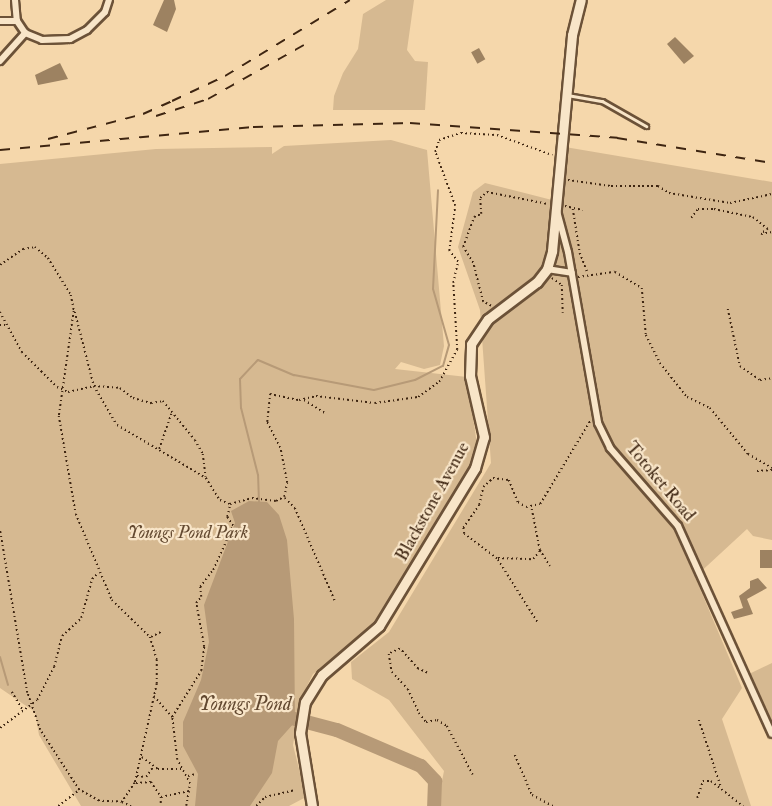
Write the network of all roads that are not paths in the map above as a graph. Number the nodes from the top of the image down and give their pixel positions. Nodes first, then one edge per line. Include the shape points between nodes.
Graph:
1 (15, 0) edge
2 (109, 0) edge
3 (582, 0) edge
4 (0, 21) edge
5 (17, 21) junction
6 (25, 33) junction
7 (0, 60) edge
8 (565, 94) junction
9 (646, 126) dead end
10 (556, 206) junction
11 (545, 273) junction
12 (575, 275) junction
13 (772, 734) edge
14 (312, 806) edge

1 - 5 street
2 - 6 street via 105,12 87,30 70,39 42,40
3 - 8 main road, Totoket Road via 573,25
4 - 5 street
5 - 6 street
6 - 7 street
8 - 9 lane via 602,101
8 - 10 main road, Totoket Road
10 - 11 main road
10 - 12 street, Totoket Road
11 - 12 street
11 - 14 main road, Blackstone Avenue via 488,318 471,344 470,376 484,437 475,468 379,626 322,675 300,720
12 - 13 street, Totoket Road via 598,423 610,448 668,512 685,539

